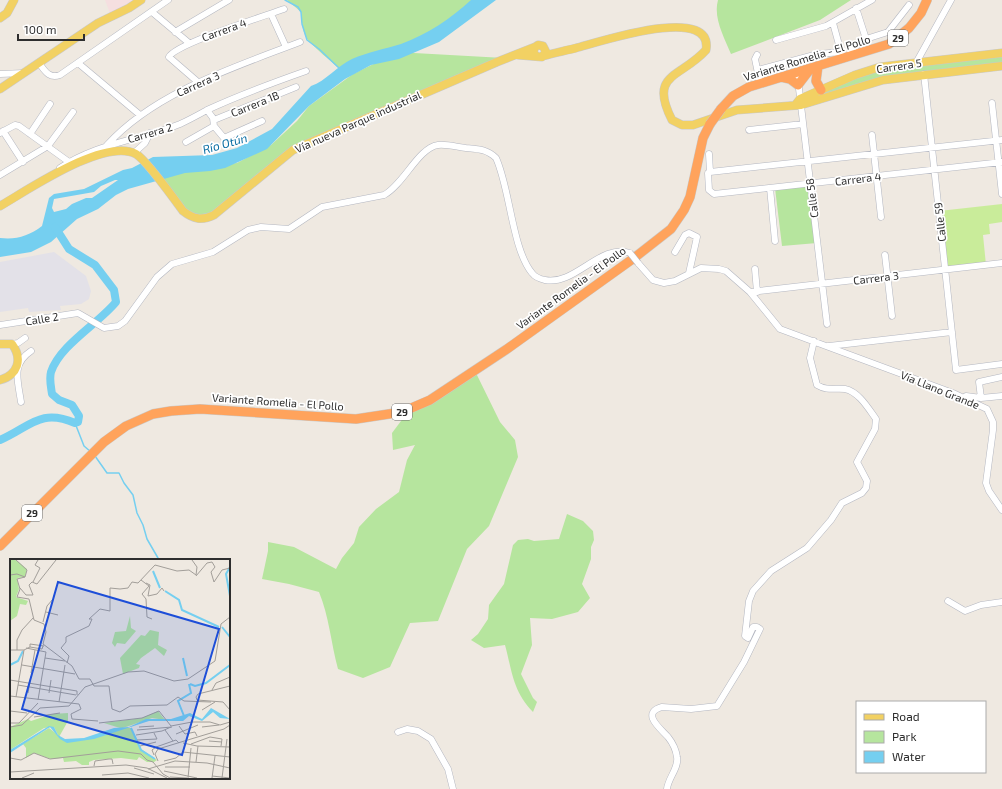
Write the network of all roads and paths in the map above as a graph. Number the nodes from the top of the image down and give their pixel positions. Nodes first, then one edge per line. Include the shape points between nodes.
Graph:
1 (14, 0) edge
2 (141, 0) edge
3 (168, 0) edge
4 (229, 0) edge
5 (872, 0) edge
6 (927, 0) edge
7 (950, 0) edge
8 (909, 5) dead end
9 (856, 8) junction
10 (284, 10) dead end
11 (152, 12) junction
12 (271, 14) junction
13 (0, 18) edge
14 (833, 23) junction
15 (175, 32) junction
16 (866, 39) junction
17 (776, 40) dead end
18 (300, 42) dead end
19 (188, 43) junction
20 (544, 46) junction
21 (286, 47) junction
22 (534, 47) junction
23 (558, 51) junction
24 (841, 52) junction
25 (851, 53) junction
26 (1002, 54) edge
27 (517, 55) junction
28 (757, 55) dead end
29 (540, 56) junction
30 (39, 63) junction
31 (78, 63) junction
32 (916, 63) junction
33 (1002, 66) edge
34 (814, 67) junction
35 (758, 70) junction
36 (306, 71) dead end
37 (797, 72) junction
38 (24, 73) junction
39 (0, 74) edge
40 (924, 74) junction
41 (780, 76) junction
42 (198, 83) junction
43 (272, 83) junction
44 (760, 83) junction
45 (798, 85) junction
46 (296, 87) dead end
47 (0, 89) edge
48 (821, 90) junction
49 (277, 95) junction
50 (799, 102) junction
51 (992, 103) dead end
52 (50, 104) dead end
53 (207, 110) junction
54 (73, 112) dead end
55 (140, 115) junction
56 (262, 121) dead end
57 (214, 123) junction
58 (803, 124) junction
59 (748, 130) dead end
60 (1, 132) edge
61 (150, 133) junction
62 (30, 134) junction
63 (872, 135) dead end
64 (999, 140) edge
65 (186, 142) dead end
66 (107, 144) junction
67 (48, 146) junction
68 (932, 147) junction
69 (136, 154) junction
70 (709, 154) dead end
71 (874, 154) junction
72 (808, 161) junction
73 (23, 162) junction
74 (69, 162) junction
75 (1000, 162) edge
76 (934, 170) junction
77 (710, 172) junction
78 (0, 174) edge
79 (876, 176) junction
80 (37, 183) junction
81 (811, 184) junction
82 (770, 188) junction
83 (1002, 194) edge
84 (0, 206) edge
85 (881, 217) dead end
86 (775, 241) dead end
87 (675, 252) dead end
88 (885, 255) dead end
89 (1002, 263) edge
90 (755, 269) dead end
91 (945, 270) junction
92 (689, 273) junction
93 (888, 276) junction
94 (822, 284) junction
95 (750, 292) junction
96 (757, 292) junction
97 (84, 315) joint
98 (892, 316) dead end
99 (827, 324) dead end
100 (0, 325) edge
101 (952, 332) junction
102 (25, 338) dead end
103 (814, 341) junction
104 (0, 344) edge
105 (12, 344) junction
106 (828, 346) junction
107 (31, 351) dead end
108 (1002, 364) edge
109 (17, 365) junction
110 (1002, 377) edge
111 (0, 380) edge
112 (953, 393) junction
113 (1002, 396) edge
114 (981, 398) junction
115 (21, 402) dead end
116 (1002, 510) edge
117 (0, 546) edge
118 (948, 601) dead end
119 (1002, 602) edge
120 (398, 732) dead end
121 (453, 789) edge
122 (667, 789) edge

1 - 13 main road via 7,13
2 - 30 main road via 105,19
3 - 11 street
4 - 15 street
5 - 9 street
6 - 25 highway, Variante Romelia - El Pollo / 29 via 916,21 900,36 881,48
7 - 32 street
8 - 16 street via 888,32
9 - 14 street
9 - 16 street
10 - 12 street, Carrera 4
11 - 15 street
11 - 31 street
12 - 19 street, Carrera 4
12 - 21 street
14 - 17 street
14 - 24 street
15 - 19 street
16 - 25 street
18 - 21 street, Carrera 3
19 - 42 street, Carrera 4 via 170,53 169,57
20 - 22 main road, Vía nueva Parque industrial
20 - 23 main road, Vía nueva Parque industrial via 556,48
20 - 29 main road via 546,52
21 - 42 street, Carrera 3
22 - 27 main road, Vía nueva Parque industrial
22 - 29 main road via 533,52
23 - 29 main road, Vía nueva Parque industrial
23 - 50 main road, Vía nueva Parque industrial via 628,33 659,28 693,29 708,43 706,50 670,79 664,88 662,98 672,120 682,125 693,124 738,110
24 - 25 street
24 - 35 street via 818,54
25 - 34 highway, Variante Romelia - El Pollo / 29
26 - 32 main road, Carrera 5
27 - 29 main road, Vía nueva Parque industrial
27 - 69 main road, Vía nueva Parque industrial via 293,150 214,216 208,218 190,217 183,211
28 - 35 street via 755,59
30 - 31 street via 46,73 52,76 60,75
30 - 38 main road
31 - 55 street
32 - 48 main road, Carrera 5 via 880,67
33 - 40 main road, Carrera 5
34 - 37 highway, Variante Romelia - El Pollo / 29
34 - 45 highway via 804,75
34 - 48 highway via 816,81
35 - 44 street
36 - 43 street, Carrera 2
37 - 41 highway, Variante Romelia - El Pollo / 29
37 - 45 street, Calle 58
38 - 39 street
38 - 47 main road
40 - 50 main road, Carrera 5 via 883,80
40 - 68 street, Calle 59
41 - 44 highway, Variante Romelia - El Pollo / 29
41 - 45 highway
42 - 55 street, Carrera 3
43 - 49 street
43 - 53 street, Carrera 2
44 - 117 highway, Variante Romelia - El Pollo / 29, bridge via 741,91 721,108 710,124 703,138 690,197 671,229 634,258 430,400 402,412 371,418 336,419 192,409 154,414 126,426 95,449
45 - 50 street, Calle 58
46 - 49 street, Carrera 1B
48 - 50 main road, Carrera 5
49 - 57 street, Carrera 1B
50 - 58 street, Calle 58
51 - 64 street
52 - 62 street
53 - 57 street
53 - 61 street, Carrera 2 via 180,124
54 - 67 street
55 - 66 street, Carrera 3
56 - 57 street via 224,138
57 - 65 street, Carrera 1B
58 - 59 street
58 - 72 street, Calle 58
60 - 62 street via 15,125
60 - 73 street
61 - 66 street, Carrera 2
61 - 69 street
62 - 67 street
63 - 71 street
64 - 68 street
64 - 75 street
66 - 74 street, Carrera 2
67 - 73 street
67 - 74 street
68 - 71 street
68 - 76 street, Calle 59
69 - 80 main road via 120,150 104,153 72,165
70 - 77 street
71 - 72 street
71 - 79 street
72 - 77 street
72 - 81 street, Calle 58
73 - 78 street
74 - 80 street, Carrera 2
75 - 76 street, Carrera 4
75 - 83 street
76 - 79 street, Carrera 4
76 - 91 street, Calle 59
77 - 82 street, Carrera 4 via 709,190 714,194
79 - 81 street, Carrera 4
79 - 85 street
80 - 84 main road, Carrera 2
81 - 82 street, Carrera 4
81 - 94 street, Calle 58
82 - 86 street
87 - 92 street via 685,235 689,233 697,237
88 - 93 street
89 - 91 street, Carrera 3
90 - 96 street
91 - 93 street, Carrera 3
91 - 101 street, Calle 59
92 - 95 street, Vía Llano Grande via 701,268 726,271
92 - 97 street, Vía Llano Grande, bridge via 669,283 659,283 649,276 630,253 618,251 604,255 574,274 552,280 536,276 530,271 521,251 496,158 483,149 438,146 422,154 403,180 384,195 322,207 289,228 280,230 261,227 248,230 213,252 172,264 157,276 125,321 118,326 104,328
93 - 94 street, Carrera 3
93 - 98 street
94 - 96 street, Carrera 3
94 - 99 street, Calle 58
95 - 96 street, Carrera 3
95 - 103 street, Vía Llano Grande via 780,329
97 - 100 street, Calle 2 via 78,313
101 - 106 street
101 - 108 street, Calle 59 via 956,370
102 - 105 street
103 - 106 street, Vía Llano Grande
103 - 122 street via 810,358 817,385 824,389 845,389 854,393 876,419 875,428 857,462 867,480 866,488 862,493 842,503 807,548 771,571 753,591 749,601 745,636 748,638 753,627 760,629 744,662 717,706 691,709 662,707 653,713 655,725 667,737 677,756
104 - 105 main road
105 - 109 main road via 17,355
106 - 112 street, Vía Llano Grande
107 - 109 street via 23,356
109 - 111 main road via 10,376
109 - 115 street
110 - 114 street via 979,382
112 - 114 street
112 - 116 street, Vía Llano Grande via 987,409 994,422 986,483 989,492
113 - 114 street
118 - 119 street via 965,611
120 - 121 street via 418,731 431,739 448,769

